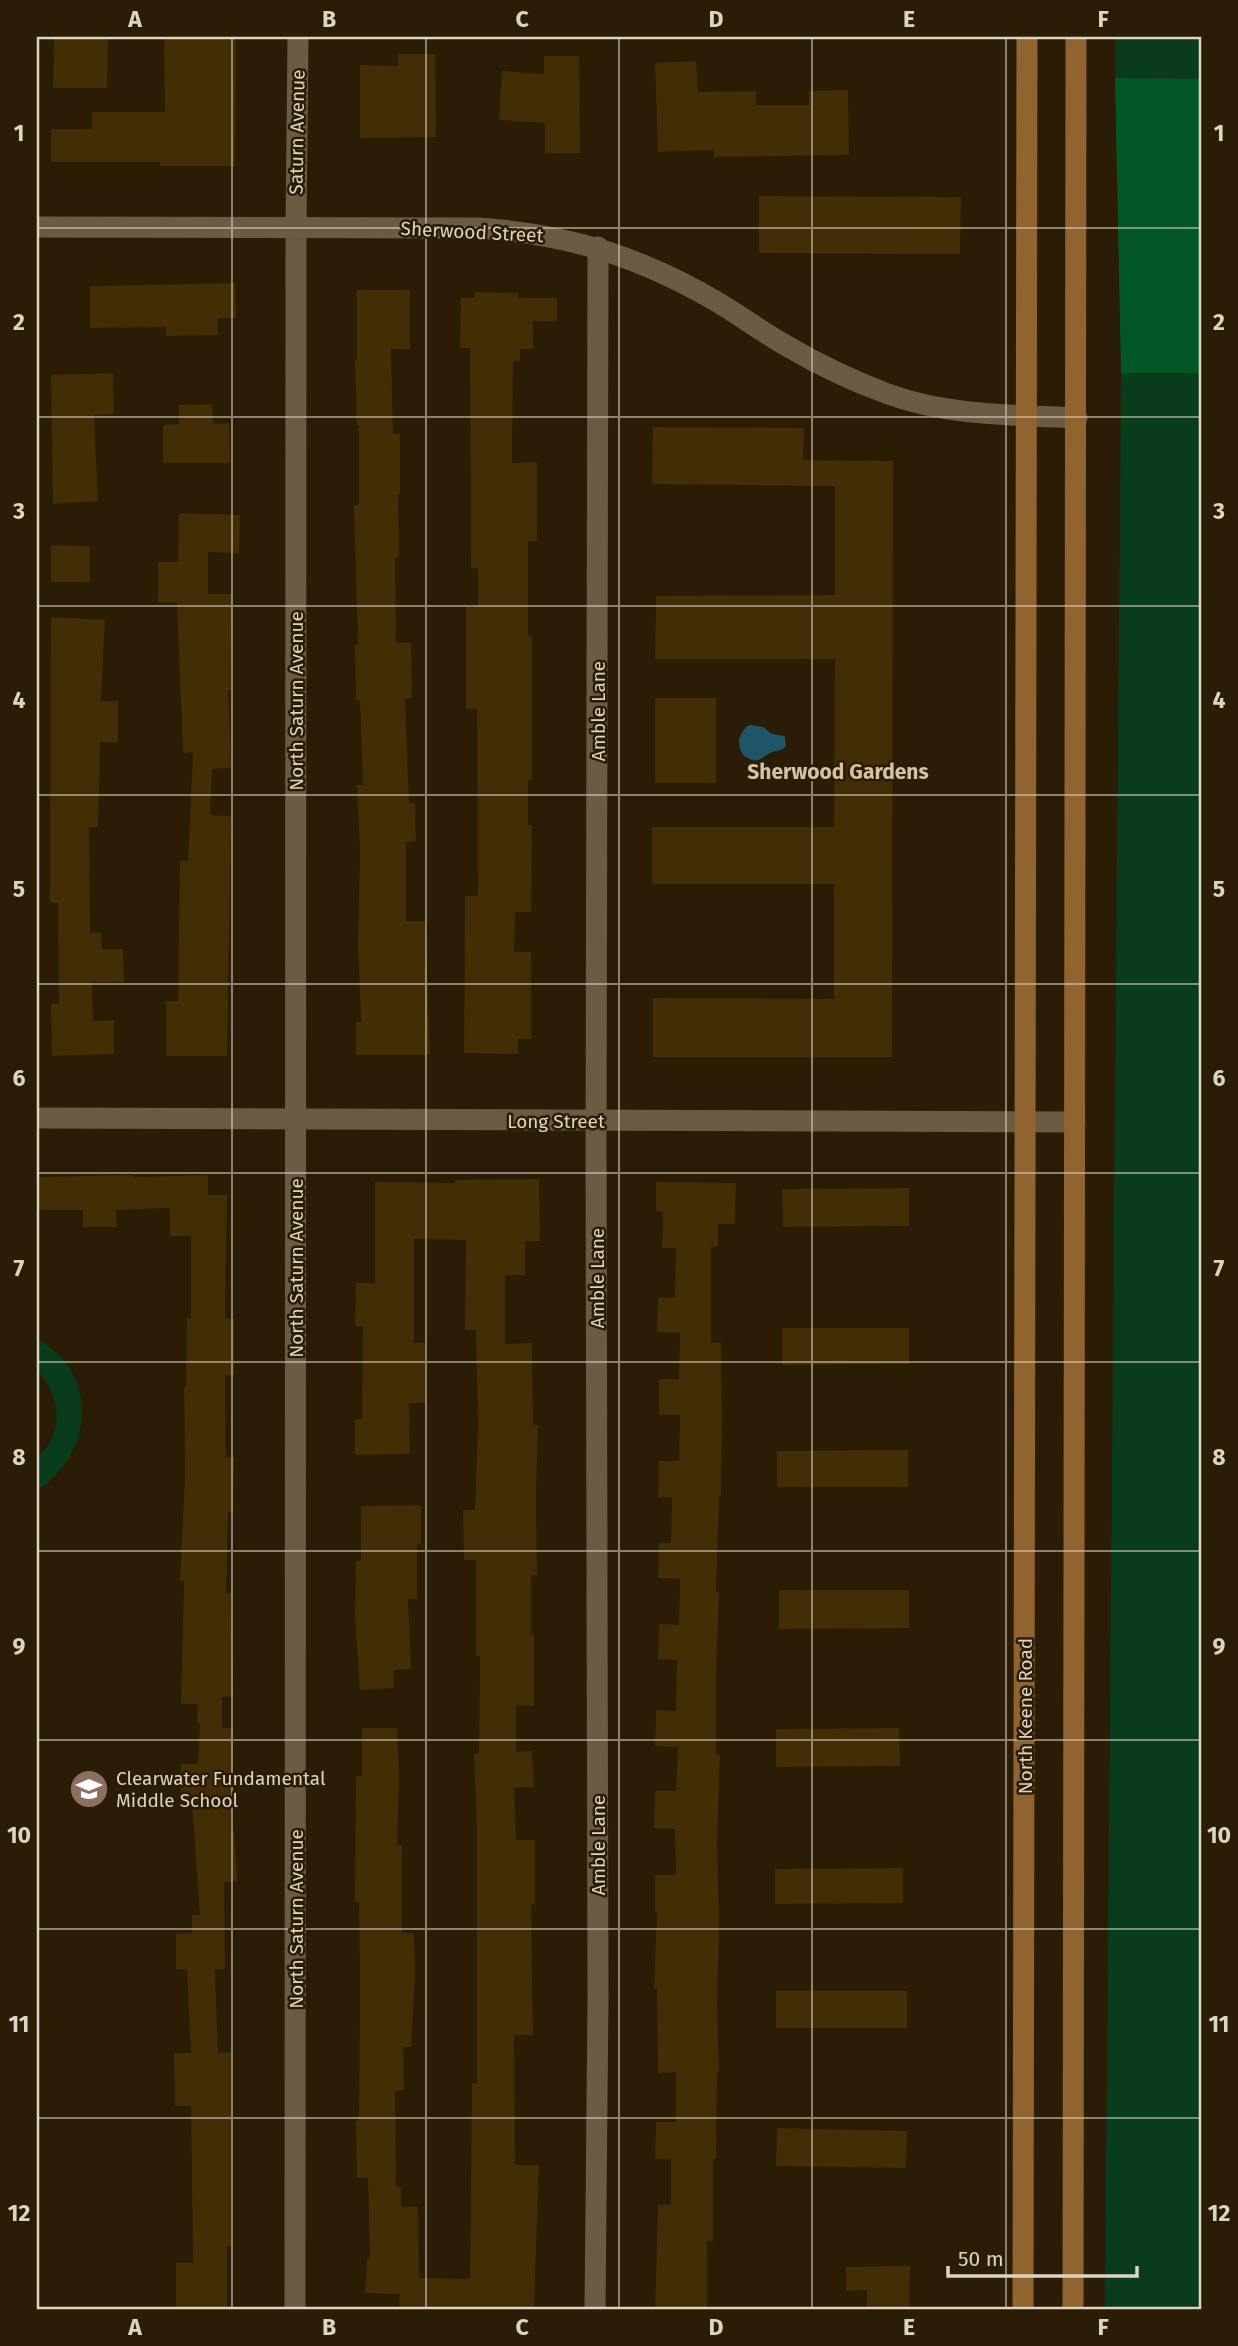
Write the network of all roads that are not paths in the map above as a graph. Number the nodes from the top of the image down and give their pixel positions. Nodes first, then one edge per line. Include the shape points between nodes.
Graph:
1 (298, 37) edge
2 (1027, 37) edge
3 (1076, 37) edge
4 (37, 227) edge
5 (296, 227) junction
6 (598, 247) junction
7 (1026, 415) junction
8 (1077, 418) junction
9 (37, 1118) edge
10 (297, 1119) junction
11 (597, 1121) junction
12 (1026, 1122) junction
13 (1075, 1122) junction
14 (295, 2309) edge
15 (594, 2309) edge
16 (1023, 2309) edge
17 (1073, 2309) edge

1 - 5 street, Saturn Avenue
2 - 7 main road, North Keene Road
3 - 8 main road
4 - 5 street, Sherwood Street
5 - 6 street, Sherwood Street via 517,230
5 - 10 street, North Saturn Avenue
6 - 7 street, Sherwood Street via 652,268 831,371 890,395 989,415
6 - 11 street, Amble Lane
7 - 8 street, Sherwood Street
7 - 12 main road, North Keene Road
8 - 13 main road
9 - 10 street, Long Street
10 - 11 street, Long Street
10 - 14 street, North Saturn Avenue
11 - 12 street, Long Street
11 - 15 street, Amble Lane
12 - 13 street, Long Street
12 - 16 main road, North Keene Road
13 - 17 main road

